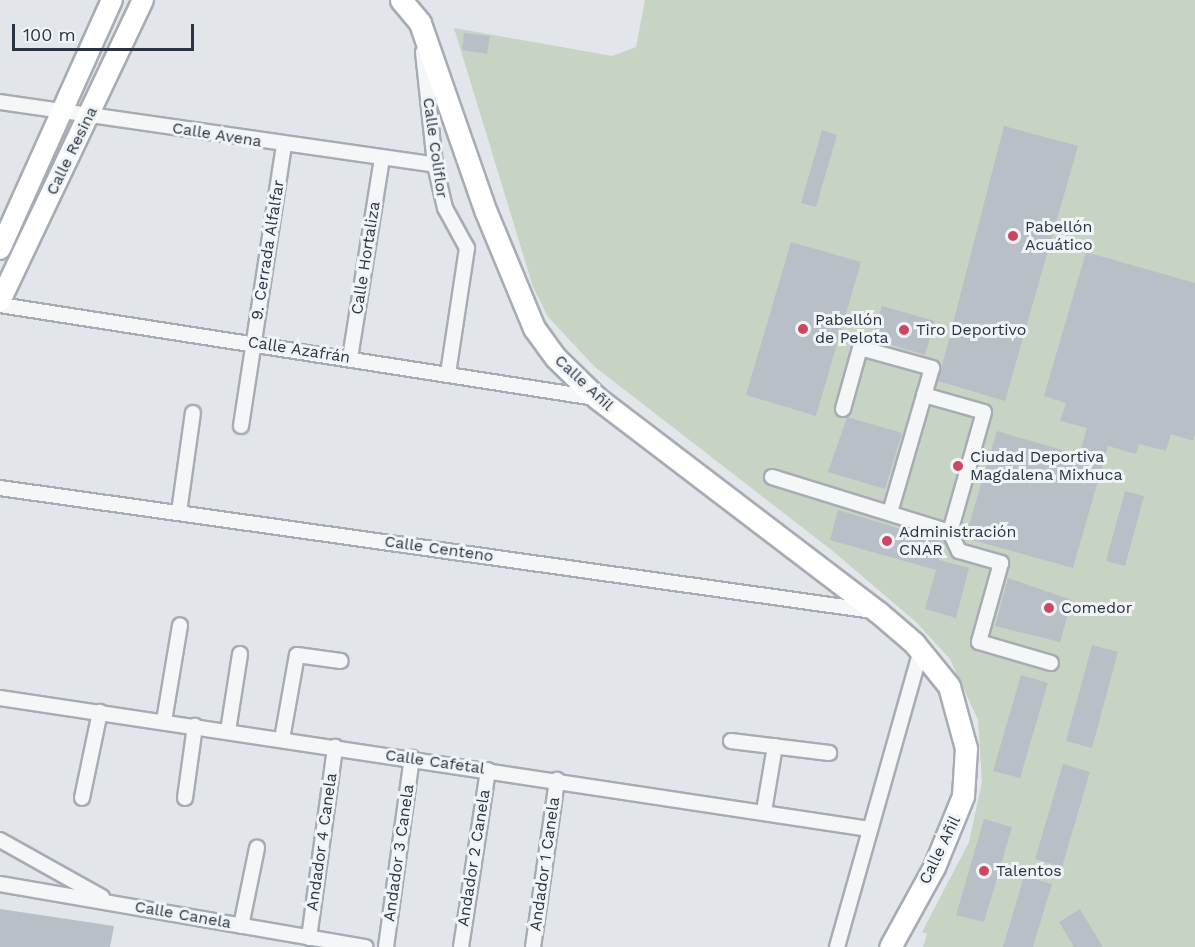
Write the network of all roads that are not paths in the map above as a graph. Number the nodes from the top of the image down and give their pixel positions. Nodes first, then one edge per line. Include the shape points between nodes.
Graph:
1 (112, 0) edge
2 (143, 0) edge
3 (401, 0) edge
4 (420, 23) junction
5 (0, 102) edge
6 (62, 112) junction
7 (90, 116) junction
8 (284, 144) junction
9 (382, 158) junction
10 (435, 165) junction
11 (0, 249) edge
12 (0, 303) edge
13 (254, 342) junction
14 (350, 358) junction
15 (448, 374) junction
16 (924, 395) junction
17 (597, 398) junction
18 (843, 409) dead end
19 (192, 413) dead end
20 (241, 426) dead end
21 (772, 477) dead end
22 (0, 488) edge
23 (179, 512) junction
24 (890, 513) junction
25 (950, 532) junction
26 (878, 612) junction
27 (180, 625) dead end
28 (921, 650) junction
29 (240, 654) dead end
30 (341, 661) dead end
31 (1051, 663) dead end
32 (0, 698) edge
33 (100, 712) junction
34 (164, 721) junction
35 (195, 726) junction
36 (228, 731) junction
37 (282, 739) junction
38 (731, 741) dead end
39 (776, 746) junction
40 (335, 747) junction
41 (829, 753) dead end
42 (412, 758) junction
43 (488, 770) junction
44 (557, 780) junction
45 (82, 798) dead end
46 (185, 798) dead end
47 (764, 811) junction
48 (870, 829) junction
49 (0, 840) edge
50 (256, 848) dead end
51 (0, 884) edge
52 (111, 902) junction
53 (241, 926) junction
54 (309, 938) junction
55 (366, 947) edge
56 (386, 947) edge
57 (461, 947) edge
58 (533, 947) edge
59 (837, 947) edge
60 (890, 947) edge

1 - 6 street, Calle Resina
2 - 7 street, Calle Resina
3 - 4 main road, Calle Añil
4 - 10 street, Calle Coliflor
4 - 17 main road, Calle Añil via 486,212 534,328 556,358
5 - 6 street, Calle Avena
6 - 7 street, Calle Avena
6 - 11 street, Calle Resina
7 - 8 street, Calle Avena
7 - 12 street, Calle Resina
8 - 9 street, Calle Avena
8 - 13 street, 9. Cerrada Alfalfar
9 - 10 street, Calle Avena
9 - 14 street, Calle Hortaliza
10 - 15 street, Calle Coliflor via 445,208 466,248
12 - 13 street, Calle Azafrán
13 - 14 street, Calle Azafrán
13 - 20 street, 9. Cerrada Alfalfar
14 - 15 street, Calle Azafrán
15 - 17 street, Calle Azafrán
16 - 18 street via 932,368 860,348
16 - 24 street
16 - 25 street via 984,412
17 - 26 main road, Calle Añil
19 - 23 street
21 - 24 street
22 - 23 street, Calle Centeno
23 - 26 street, Calle Centeno
24 - 25 street
25 - 31 street via 959,551 1001,563 979,642
26 - 28 main road, Calle Añil
27 - 34 street
28 - 48 street
28 - 60 main road, Calle Añil via 949,686 962,722 964,785 958,818
29 - 36 street
30 - 37 street via 297,655
32 - 33 street, Calle Cafetal
33 - 34 street, Calle Cafetal
33 - 45 street
34 - 35 street, Calle Cafetal
35 - 36 street, Calle Cafetal
35 - 46 street
36 - 37 street, Calle Cafetal
37 - 40 street, Calle Cafetal
38 - 39 street
39 - 41 street
39 - 47 street
40 - 42 street, Calle Cafetal
40 - 54 street, Andador 4 Canela
42 - 43 street, Calle Cafetal
42 - 56 street, Andador 3 Canela
43 - 44 street, Calle Cafetal
43 - 57 street, Andador 2 Canela
44 - 47 street, Calle Cafetal
44 - 58 street, Andador 1 Canela
47 - 48 street, Calle Cafetal
48 - 59 street
49 - 52 street
50 - 53 street
51 - 52 street, Calle Canela
52 - 53 street, Calle Canela
53 - 54 street, Calle Canela
54 - 55 street, Calle Canela

